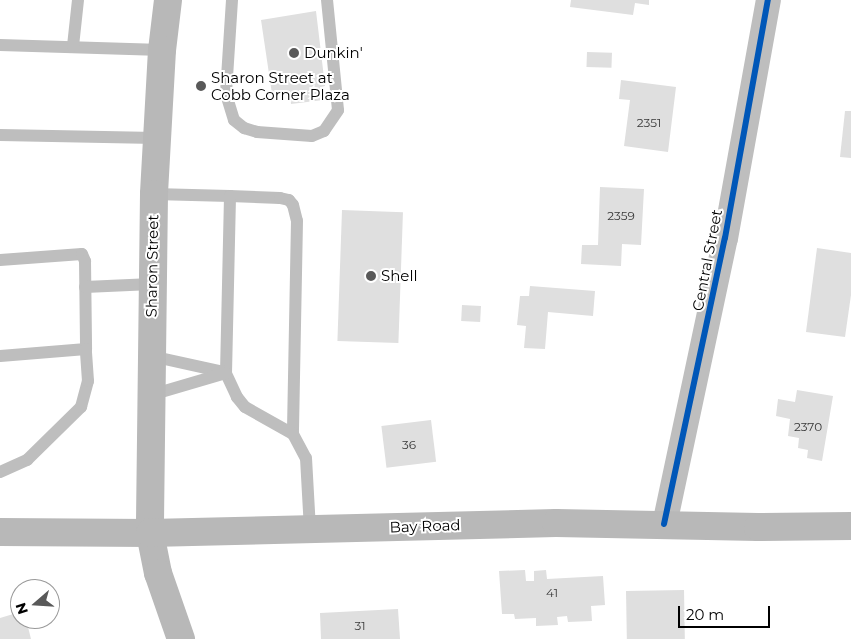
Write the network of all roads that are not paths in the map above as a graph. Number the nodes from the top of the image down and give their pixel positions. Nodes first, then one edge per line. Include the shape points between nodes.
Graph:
1 (78, 0) edge
2 (168, 0) edge
3 (232, 0) edge
4 (327, 0) edge
5 (768, 0) edge
6 (0, 45) edge
7 (73, 46) junction
8 (162, 50) junction
9 (0, 136) edge
10 (156, 138) junction
11 (154, 194) junction
12 (230, 196) junction
13 (0, 260) edge
14 (152, 284) junction
15 (85, 287) junction
16 (86, 348) junction
17 (0, 356) edge
18 (151, 356) junction
19 (226, 372) junction
20 (151, 395) junction
21 (293, 434) junction
22 (0, 472) edge
23 (664, 524) junction
24 (851, 526) edge
25 (310, 530) junction
26 (0, 532) edge
27 (150, 534) junction
28 (182, 639) edge

1 - 7 lane
2 - 8 main road, Sharon Street
3 - 4 lane via 226,94 234,120 257,132 312,136 324,131 338,110
5 - 23 street, Central Street via 725,238
6 - 7 lane
7 - 8 lane
8 - 10 main road, Sharon Street
9 - 10 lane
10 - 11 main road, Sharon Street
11 - 12 lane
11 - 14 main road, Sharon Street
12 - 19 lane
12 - 21 lane via 280,198 294,205
13 - 15 lane via 82,254
14 - 15 lane
14 - 18 main road, Sharon Street
15 - 16 lane
16 - 17 lane
16 - 22 lane via 88,381 81,407 27,460
18 - 19 lane
18 - 20 main road, Sharon Street
19 - 20 lane
19 - 21 lane via 245,407
20 - 27 main road, Sharon Street
21 - 25 lane via 306,458
23 - 24 main road, Bay Road
23 - 25 main road, Bay Road via 556,523
25 - 27 main road, Bay Road
26 - 27 main road, Bay Road
27 - 28 main road, Sharon Street via 158,573

